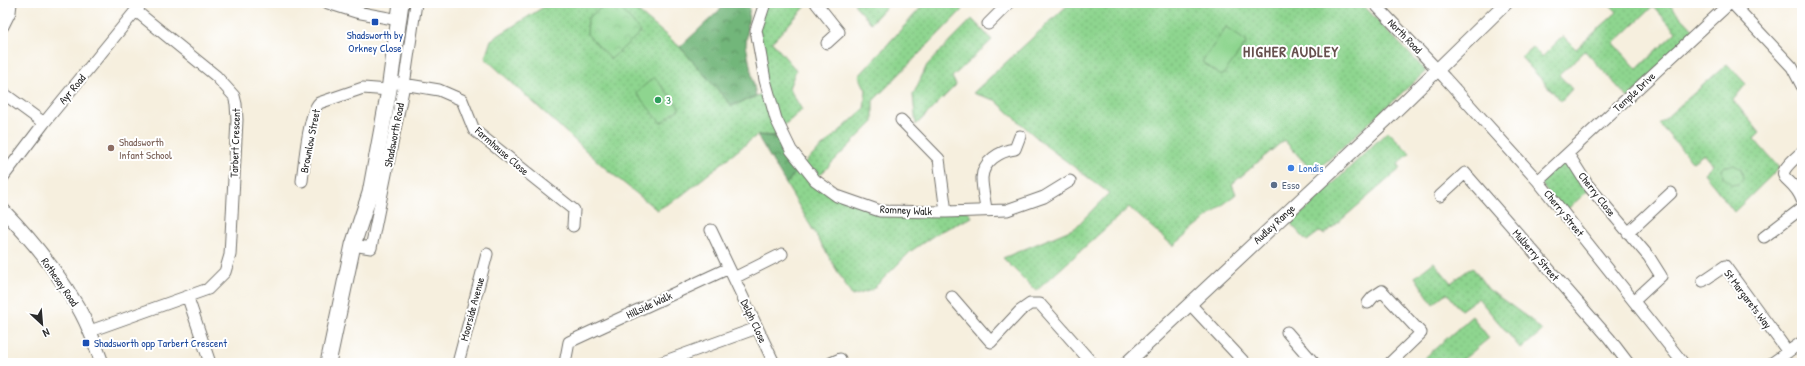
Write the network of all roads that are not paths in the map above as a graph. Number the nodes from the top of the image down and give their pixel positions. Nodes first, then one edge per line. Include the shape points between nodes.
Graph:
1 (11, 3) edge
2 (328, 3) edge
3 (401, 3) edge
4 (416, 3) edge
5 (765, 3) edge
6 (816, 3) edge
7 (1006, 3) edge
8 (1374, 3) edge
9 (1506, 3) edge
10 (1730, 3) edge
11 (139, 7) edge
12 (399, 20) junction
13 (988, 24) dead end
14 (3, 26) edge
15 (827, 43) dead end
16 (1437, 69) junction
17 (389, 85) junction
18 (404, 85) junction
19 (1802, 86) edge
20 (3, 93) edge
21 (901, 120) dead end
22 (44, 123) junction
23 (1020, 136) dead end
24 (1802, 152) edge
25 (1568, 154) junction
26 (3, 177) edge
27 (302, 181) dead end
28 (1070, 181) dead end
29 (1538, 181) junction
30 (1671, 193) dead end
31 (1440, 196) dead end
32 (1802, 200) edge
33 (1802, 208) edge
34 (3, 210) edge
35 (986, 210) junction
36 (946, 212) junction
37 (573, 226) dead end
38 (711, 230) dead end
39 (1628, 233) junction
40 (1764, 237) dead end
41 (353, 245) junction
42 (487, 254) dead end
43 (782, 254) dead end
44 (729, 268) junction
45 (734, 278) junction
46 (1703, 281) dead end
47 (952, 297) dead end
48 (188, 298) junction
49 (1635, 300) junction
50 (1368, 303) dead end
51 (1190, 304) junction
52 (757, 328) junction
53 (90, 331) junction
54 (1287, 332) dead end
55 (1802, 342) edge
56 (1788, 352) junction
57 (102, 363) edge
58 (210, 363) edge
59 (328, 363) edge
60 (458, 363) edge
61 (565, 363) edge
62 (660, 363) edge
63 (774, 363) edge
64 (1092, 363) edge
65 (1128, 363) edge
66 (1245, 363) edge
67 (1314, 363) edge
68 (1390, 363) edge
69 (1628, 363) edge
70 (1683, 363) edge
71 (1772, 363) edge

1 - 14 street via 10,12
2 - 12 street via 356,12
3 - 12 main road, Shadsworth Road
4 - 18 street, Shadsworth Road
5 - 36 street, Romney Walk via 756,30 772,106 791,150 815,180 837,196 880,211
6 - 15 street via 839,32
7 - 13 street via 1007,5
8 - 16 street, North Road
9 - 16 street, Audley Range
10 - 19 street via 1792,67
10 - 25 street, Temple Drive
11 - 22 street, Ayr Road
11 - 48 street, Tarbert Crescent via 216,76 234,96 236,104 238,120 228,266 215,284
12 - 17 main road, Shadsworth Road
16 - 29 street, Cherry Street
16 - 51 street, Audley Range
17 - 18 street, Farmhouse Close
17 - 27 street, Brownlow Street via 363,88 316,105
17 - 41 main road, Shadsworth Road via 370,193
18 - 37 street, Farmhouse Close via 439,90 462,100 474,130 574,210
18 - 41 street, Shadsworth Road via 372,248
20 - 22 street
21 - 36 street via 939,160
22 - 26 street, Ayr Road
23 - 35 street via 1015,149 1003,150 988,162 982,177
24 - 32 street via 1783,171 1784,177
25 - 29 street, Temple Drive
25 - 39 street, Cherry Close via 1587,184
28 - 35 street, Romney Walk via 1037,200 1007,210
29 - 49 street, Cherry Street
30 - 39 street
31 - 69 street, Mulberry Street via 1465,173
33 - 40 street
34 - 53 street, Rothesay Road via 58,276 74,299
35 - 36 street, Romney Walk
38 - 44 street, Delph Close
39 - 49 street, Cherry Close via 1649,257 1661,276
41 - 59 main road, Shadsworth Road
42 - 60 street, Moorside Avenue
43 - 45 street
44 - 45 street, Delph Close
44 - 61 street, Hillside Walk via 569,342
45 - 52 street, Delph Close
46 - 56 street, St Margarets Way via 1725,266
47 - 64 street via 991,342 1030,304 1040,304
48 - 53 street, Tarbert Crescent
48 - 58 street
49 - 70 street, Cherry Street
50 - 68 street via 1382,291 1421,333
51 - 65 street, Audley Range
51 - 66 street
52 - 62 street
52 - 63 street, Delph Close
53 - 57 street, Rothesay Road
54 - 67 street
55 - 56 street
56 - 71 street

